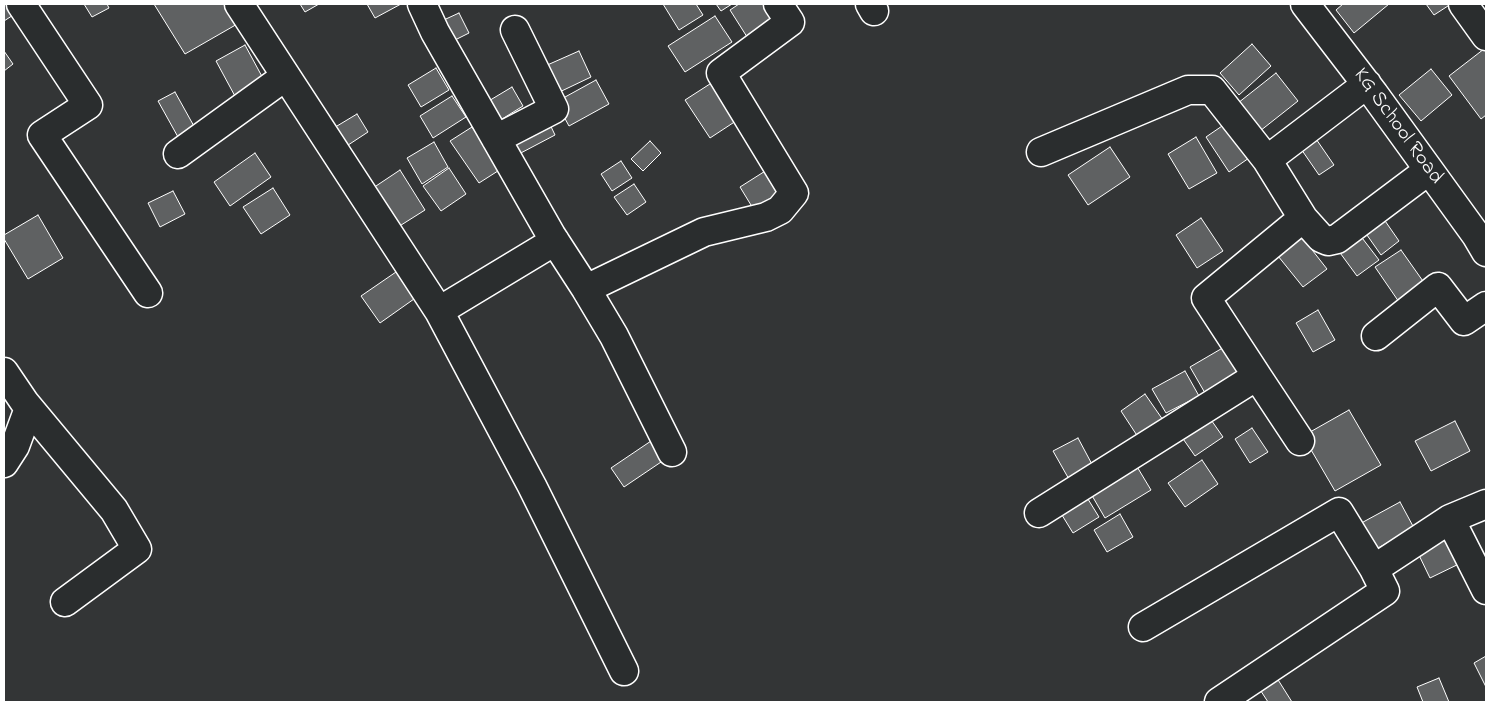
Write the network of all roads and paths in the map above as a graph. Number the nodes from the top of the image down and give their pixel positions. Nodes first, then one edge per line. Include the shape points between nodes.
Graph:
1 (21, 4) edge
2 (239, 4) edge
3 (422, 4) edge
4 (778, 4) edge
5 (1305, 4) edge
6 (1465, 5) edge
7 (515, 30) dead end
8 (1486, 36) edge
9 (286, 76) junction
10 (1366, 84) junction
11 (496, 140) junction
12 (1040, 152) dead end
13 (178, 154) dead end
14 (1267, 160) junction
15 (1429, 170) junction
16 (1304, 218) junction
17 (555, 241) junction
18 (1486, 252) edge
19 (586, 289) junction
20 (148, 293) dead end
21 (1486, 306) edge
22 (439, 311) junction
23 (1376, 336) dead end
24 (4, 372) edge
25 (1257, 376) junction
26 (29, 408) junction
27 (1300, 441) dead end
28 (672, 452) dead end
29 (4, 464) edge
30 (1486, 504) edge
31 (1039, 513) dead end
32 (1450, 519) junction
33 (1374, 569) junction
34 (1486, 590) edge
35 (65, 602) dead end
36 (1143, 627) dead end
37 (624, 671) dead end
38 (1219, 702) edge

1 - 20 street via 88,105 42,135
2 - 9 street
3 - 11 street via 434,32
4 - 19 street via 790,22 721,73 794,193 780,210 766,217 704,232
5 - 10 street, KG School Road
6 - 8 street
7 - 11 street via 554,109
9 - 13 street
9 - 22 street
10 - 14 street
10 - 15 street, KG School Road
11 - 17 street
12 - 14 street via 1188,90 1212,90
14 - 16 street
15 - 16 street via 1337,239 1328,241 1321,238
15 - 18 street, KG School Road
16 - 25 street via 1206,298
17 - 19 street
17 - 22 street
19 - 28 street via 614,336
21 - 23 street via 1464,321 1438,287
22 - 37 street via 532,486
24 - 26 street
25 - 27 street
25 - 31 street
26 - 29 street via 15,446
26 - 35 street via 114,510 137,549
30 - 32 street
32 - 33 street
32 - 34 street
33 - 36 street via 1339,512
33 - 38 street via 1385,591

